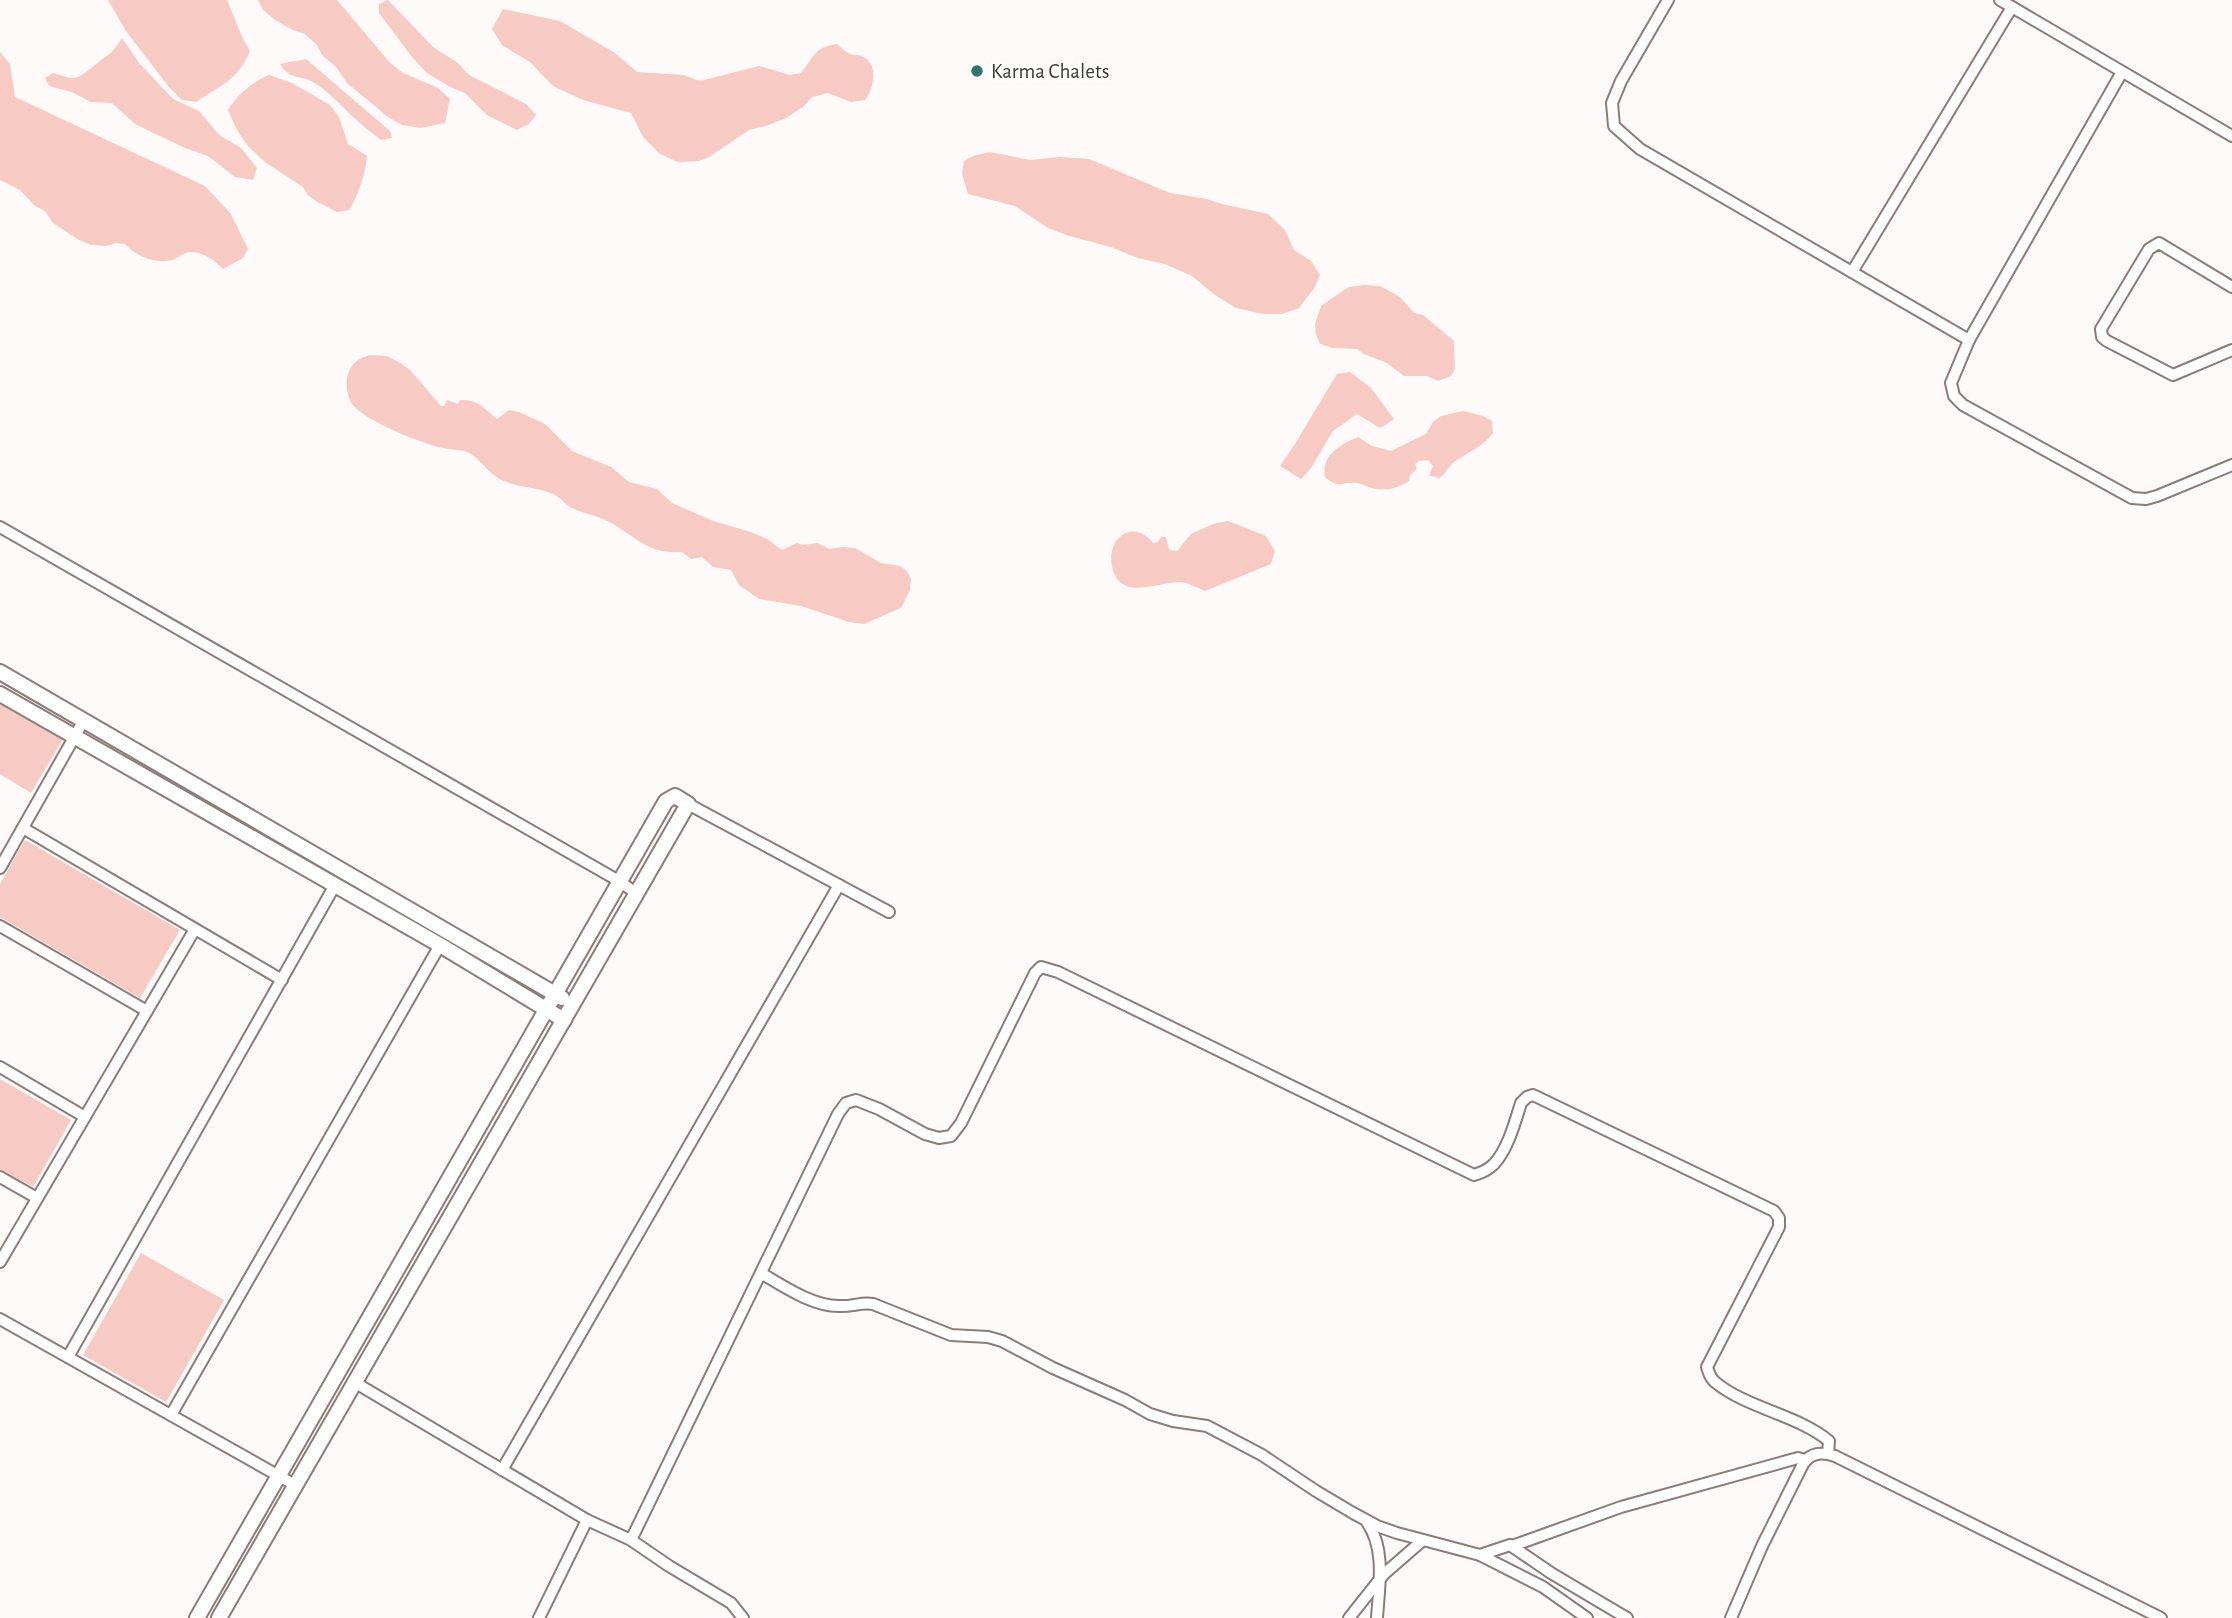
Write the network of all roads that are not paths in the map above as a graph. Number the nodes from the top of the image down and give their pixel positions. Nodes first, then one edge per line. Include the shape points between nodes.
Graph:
1 (1668, 0) edge
2 (2000, 0) edge
3 (2012, 7) junction
4 (2122, 72) junction
5 (2232, 136) edge
6 (1852, 272) junction
7 (2232, 287) edge
8 (1969, 340) junction
9 (2232, 350) edge
10 (2232, 466) edge
11 (0, 527) edge
12 (0, 671) edge
13 (0, 694) edge
14 (84, 720) junction
15 (75, 736) junction
16 (688, 804) junction
17 (23, 828) junction
18 (0, 868) edge
19 (619, 881) junction
20 (335, 885) junction
21 (839, 885) junction
22 (636, 893) junction
23 (889, 912) dead end
24 (0, 926) edge
25 (195, 929) junction
26 (440, 945) junction
27 (282, 980) junction
28 (555, 994) junction
29 (573, 1005) junction
30 (545, 1010) junction
31 (147, 1011) junction
32 (564, 1020) junction
33 (0, 1067) edge
34 (85, 1117) junction
35 (0, 1177) edge
36 (37, 1198) junction
37 (0, 1262) edge
38 (761, 1273) junction
39 (0, 1319) edge
40 (68, 1357) junction
41 (354, 1382) junction
42 (171, 1415) junction
43 (1828, 1454) junction
44 (1805, 1460) junction
45 (502, 1470) junction
46 (278, 1476) junction
47 (295, 1485) junction
48 (587, 1520) junction
49 (1366, 1520) junction
50 (631, 1540) junction
51 (1423, 1540) junction
52 (1512, 1546) junction
53 (1480, 1555) junction
54 (1379, 1579) junction
55 (197, 1618) edge
56 (219, 1618) edge
57 (539, 1618) edge
58 (743, 1618) edge
59 (1349, 1618) edge
60 (1377, 1618) edge
61 (1587, 1618) edge
62 (1627, 1618) edge
63 (1731, 1618) edge
64 (2161, 1618) edge

1 - 6 street via 1620,81 1612,103 1614,126 1640,149
2 - 3 street
3 - 4 street
3 - 6 street
4 - 5 street
4 - 8 street
6 - 8 street
7 - 9 street via 2159,243 2149,249 2101,329 2107,341 2173,375
8 - 10 street via 1951,383 1954,396 1963,405 2132,498 2157,496
11 - 19 street
12 - 14 street
13 - 15 street
14 - 15 street
14 - 28 street
15 - 17 street
15 - 20 street
16 - 19 street via 675,796 666,801
16 - 21 street
16 - 22 street
17 - 18 street
17 - 25 street
19 - 22 street
19 - 28 street
20 - 26 street
20 - 27 street
21 - 23 street
21 - 45 street
22 - 29 street
24 - 31 street
25 - 27 street
25 - 31 street
26 - 30 street
26 - 42 street
27 - 40 street
28 - 29 street
28 - 30 street
29 - 32 street
30 - 32 street
30 - 46 street
31 - 34 street
32 - 41 street
33 - 34 street
34 - 36 street
35 - 36 street
36 - 37 street
38 - 43 street via 846,1103 856,1100 925,1133 951,1136 1041,967 1461,1171 1474,1175 1493,1165 1521,1103 1533,1094 1774,1211 1779,1227 1707,1367 1714,1382 1829,1441
38 - 49 street via 817,1301 839,1307 873,1304 950,1335 1002,1341 1150,1414 1208,1426
38 - 50 street
39 - 40 street
40 - 42 street
41 - 45 street
41 - 47 street
42 - 46 street
43 - 44 street
43 - 64 street
44 - 52 street via 1798,1458 1621,1507
44 - 63 street
45 - 48 street
46 - 47 street
46 - 55 street
47 - 56 street
48 - 50 street
48 - 57 street
49 - 51 street
49 - 54 street via 1376,1540
50 - 58 street via 731,1603
51 - 53 street
51 - 54 street
52 - 53 street
52 - 62 street
53 - 61 street via 1543,1587
54 - 59 street
54 - 60 street

